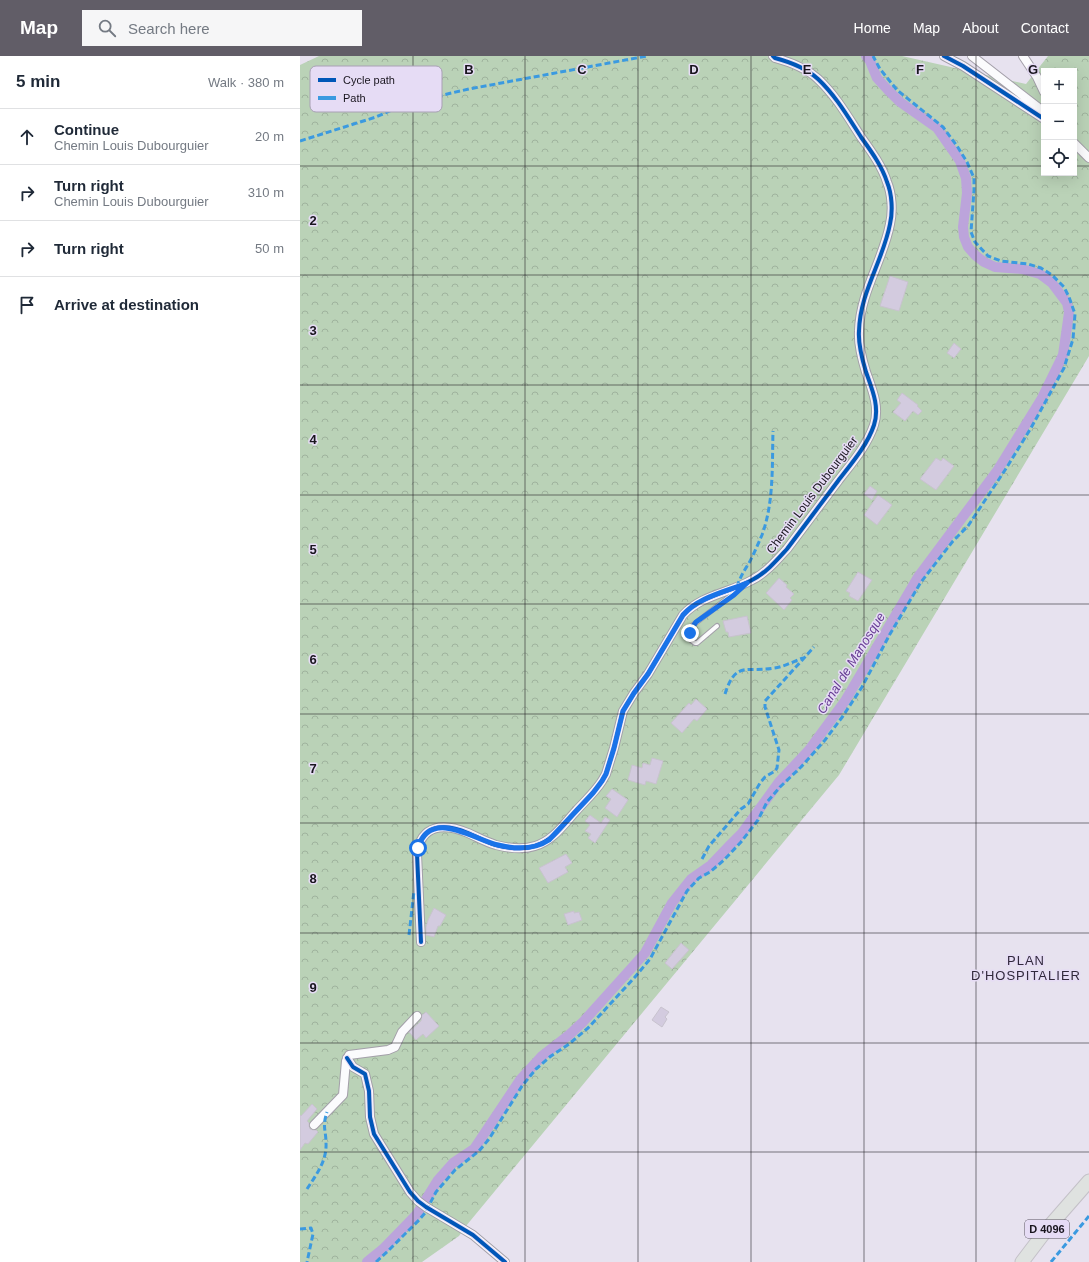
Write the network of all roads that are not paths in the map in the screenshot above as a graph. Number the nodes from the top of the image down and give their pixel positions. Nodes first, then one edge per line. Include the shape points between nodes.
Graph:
1 (773, 56) edge
2 (944, 56) edge
3 (972, 56) edge
4 (1023, 56) edge
5 (1041, 86) edge
6 (1041, 110) edge
7 (1041, 117) edge
8 (1077, 146) edge
9 (1089, 158) edge
10 (747, 583) junction
11 (717, 626) dead end
12 (421, 942) dead end
13 (417, 1016) dead end
14 (347, 1058) junction
15 (314, 1125) dead end
16 (1089, 1181) edge
17 (1089, 1186) edge
18 (1074, 1198) junction
19 (505, 1262) edge
20 (1022, 1262) edge

1 - 10 street, Chemin Louis Dubourguier via 812,74 834,97 883,172 890,193 891,215 886,240 864,299 859,328 864,363 875,398 874,425 850,465 787,548 759,576
2 - 7 street
3 - 6 street
4 - 5 street
8 - 9 street
10 - 11 lane via 693,625 691,640 697,643
10 - 12 street, Chemin Louis Dubourguier via 696,604 683,615 623,711 614,748 602,781 549,840 528,848 517,848 497,845 465,832 447,828 436,828 425,834 417,854
13 - 14 street via 402,1032 395,1047 352,1054
14 - 15 street via 343,1095
14 - 19 street via 366,1078 374,1134 418,1201 473,1235
16 - 18 main road, D 4096
17 - 18 main road, D 4096
18 - 20 main road, D 4096

